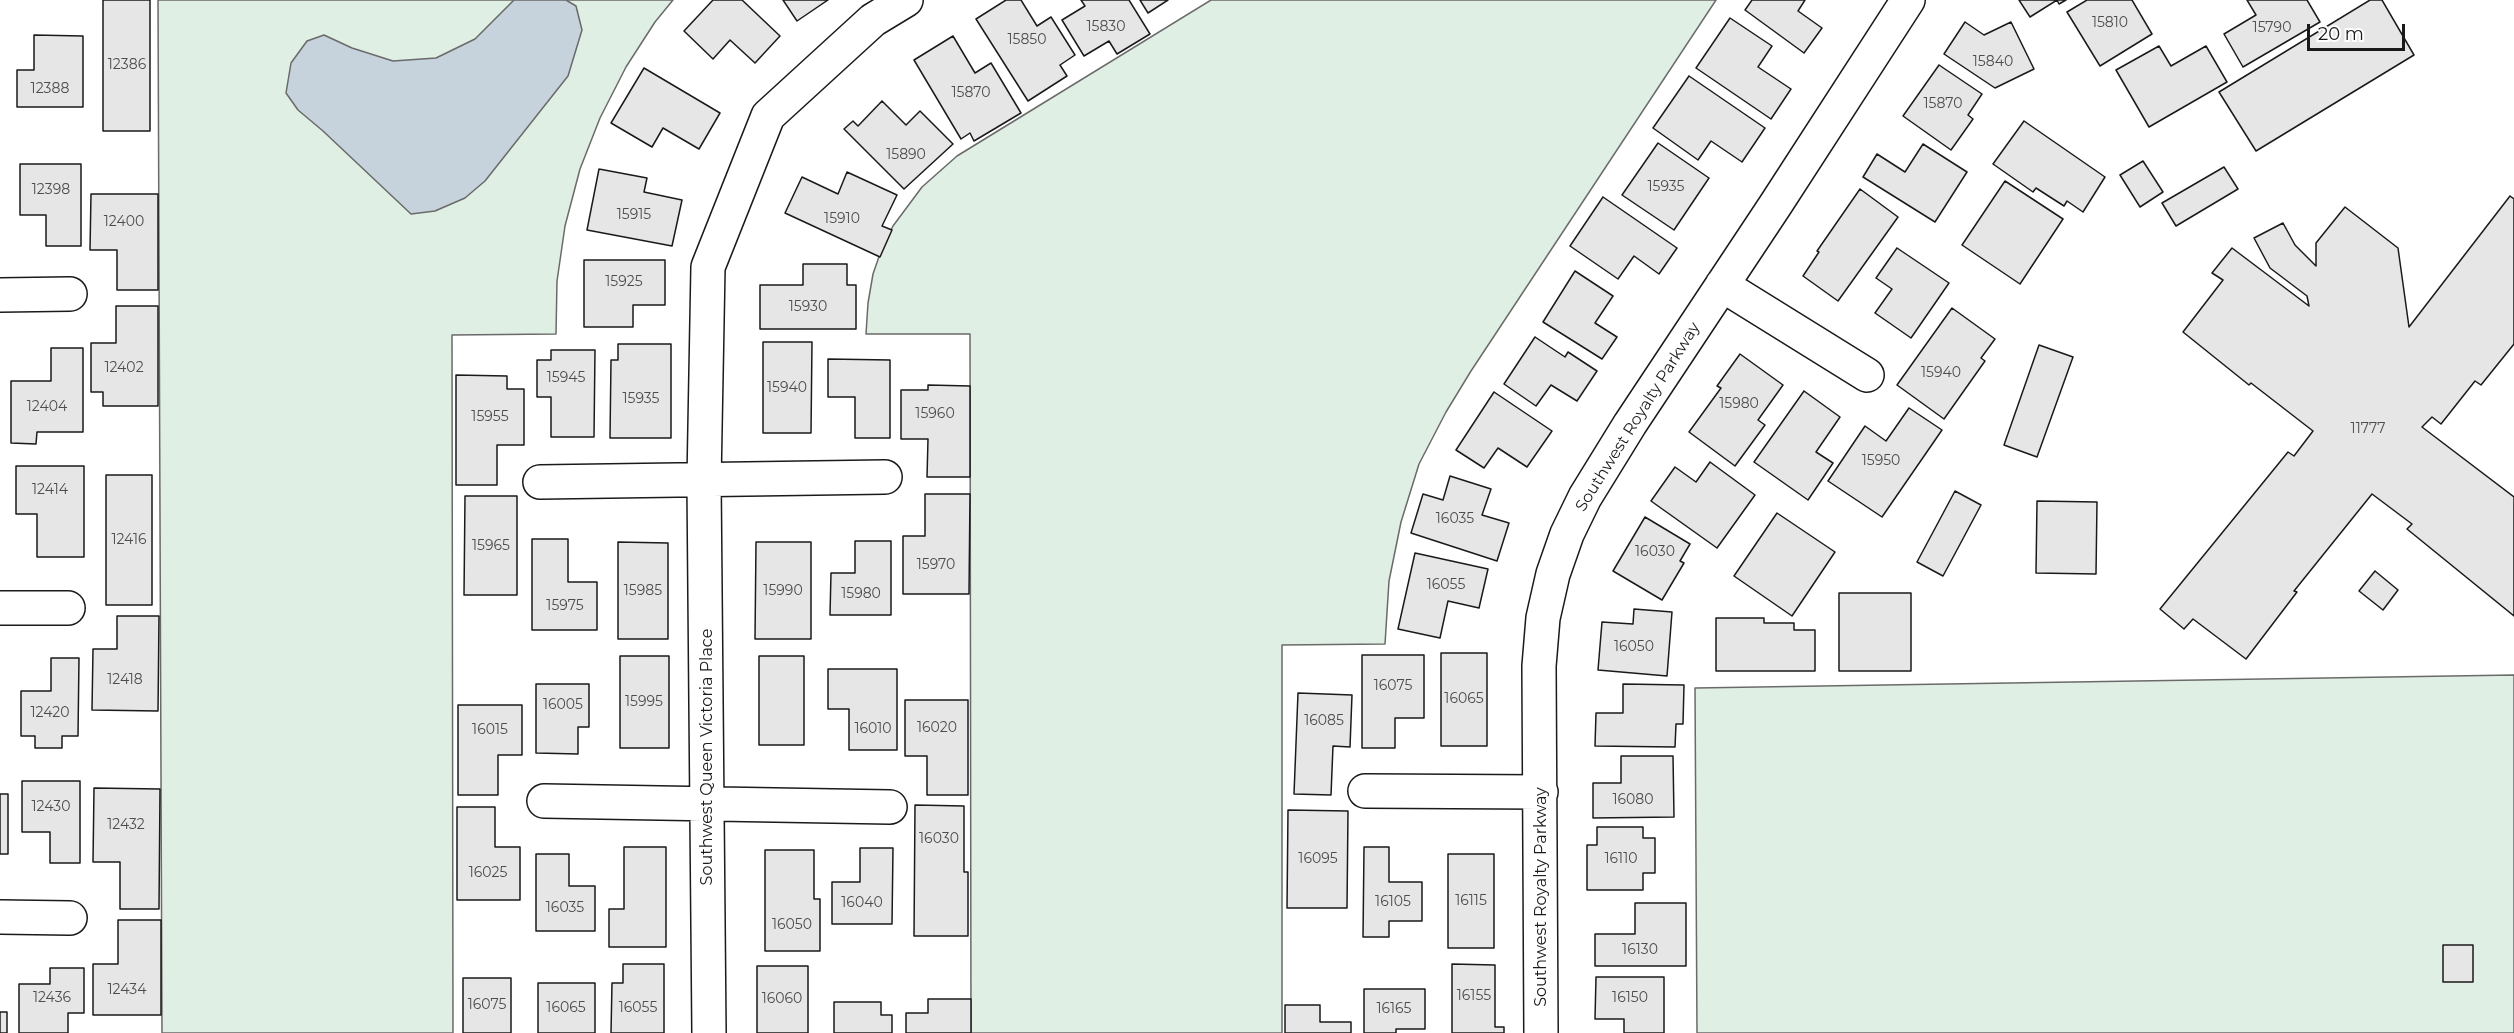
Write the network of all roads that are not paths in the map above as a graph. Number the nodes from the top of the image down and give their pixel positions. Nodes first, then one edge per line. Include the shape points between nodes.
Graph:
1 (906, 0) edge
2 (1908, 0) edge
3 (1722, 285) junction
4 (70, 294) dead end
5 (0, 295) edge
6 (1867, 375) dead end
7 (885, 477) dead end
8 (704, 481) junction
9 (540, 482) dead end
10 (0, 608) edge
11 (68, 608) dead end
12 (1365, 791) dead end
13 (1541, 792) junction
14 (544, 801) dead end
15 (707, 803) junction
16 (890, 807) dead end
17 (0, 917) edge
18 (70, 918) dead end
19 (709, 1033) edge
20 (1541, 1033) edge

1 - 8 street, Southwest Queen Victoria Place via 873,20 768,116 708,267
2 - 3 street, Southwest Royalty Parkway
3 - 6 street
3 - 13 street, Southwest Royalty Parkway via 1630,424 1567,534 1543,618 1539,666
4 - 5 street
7 - 8 street
8 - 9 street
8 - 15 street, Southwest Queen Victoria Place
10 - 11 street
12 - 13 street
13 - 20 street, Southwest Royalty Parkway
14 - 15 street
15 - 16 street
15 - 19 street, Southwest Queen Victoria Place
17 - 18 street

